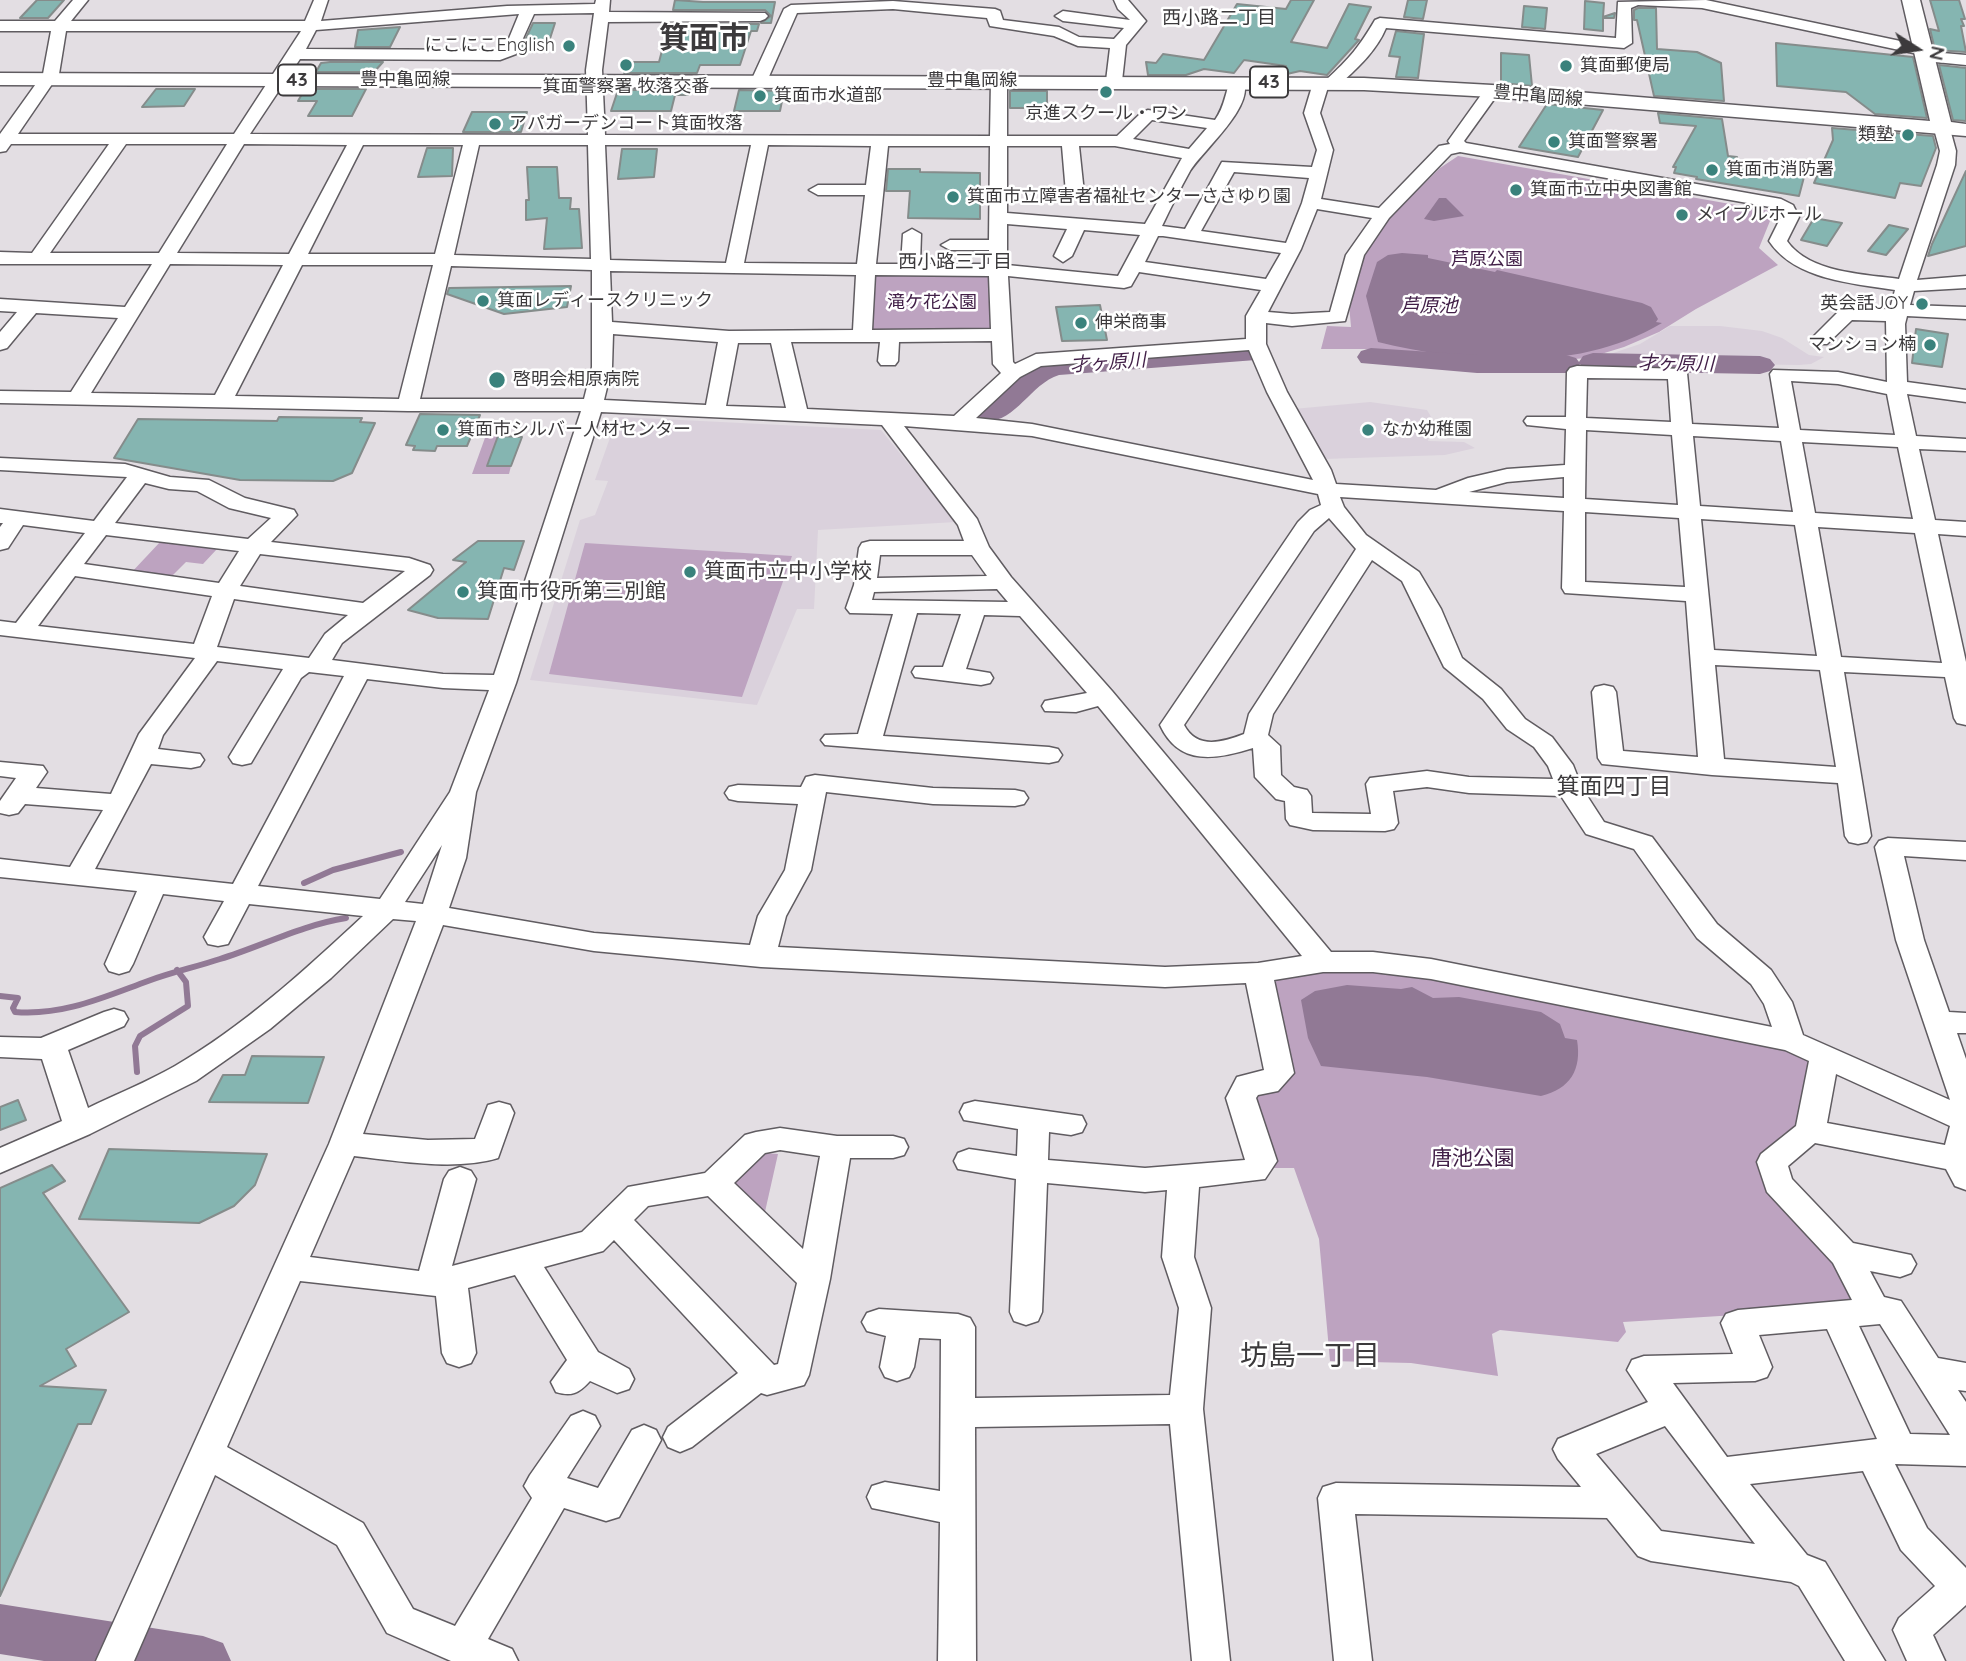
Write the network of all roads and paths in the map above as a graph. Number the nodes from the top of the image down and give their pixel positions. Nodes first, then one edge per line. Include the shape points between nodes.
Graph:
1 (81, 0) edge
2 (321, 0) edge
3 (492, 0) edge
4 (1121, 0) edge
5 (1911, 0) edge
6 (1698, 2) edge
7 (926, 7) joint
8 (602, 8) edge
9 (529, 9) junction
10 (508, 10) junction
11 (789, 16) junction
12 (1063, 16) dead end
13 (995, 23) joint
14 (1135, 25) junction
15 (0, 26) edge
16 (59, 26) junction
17 (219, 26) junction
18 (313, 26) junction
19 (205, 44) dead end
20 (1118, 44) junction
21 (1924, 53) junction
22 (297, 54) junction
23 (1966, 60) edge
24 (0, 79) edge
25 (48, 79) junction
26 (276, 80) junction
27 (595, 80) junction
28 (759, 81) junction
29 (999, 81) junction
30 (1114, 81) junction
31 (1237, 82) junction
32 (1326, 83) junction
33 (1492, 91) junction
34 (1218, 125) junction
35 (1942, 129) junction
36 (1966, 130) edge
37 (121, 139) junction
38 (241, 139) junction
39 (597, 140) junction
40 (761, 140) junction
41 (880, 140) junction
42 (998, 140) junction
43 (357, 141) junction
44 (472, 141) junction
45 (1070, 141) junction
46 (2, 142) edge
47 (1121, 142) junction
48 (1460, 147) junction
49 (1193, 155) junction
50 (1317, 173) junction
51 (818, 190) dead end
52 (876, 190) junction
53 (1075, 193) dead end
54 (1311, 203) junction
55 (1384, 214) junction
56 (998, 218) junction
57 (1077, 225) junction
58 (1148, 231) junction
59 (912, 233) dead end
60 (1190, 235) junction
61 (950, 245) dead end
62 (998, 245) junction
63 (1292, 249) junction
64 (1063, 256) dead end
65 (0, 258) edge
66 (37, 258) junction
67 (165, 259) junction
68 (294, 259) junction
69 (445, 260) junction
70 (601, 265) junction
71 (1134, 267) junction
72 (734, 269) junction
73 (866, 269) junction
74 (910, 270) junction
75 (998, 270) junction
76 (1966, 282) edge
77 (1273, 286) junction
78 (1906, 286) junction
79 (0, 305) edge
80 (31, 307) junction
81 (1898, 312) junction
82 (133, 313) junction
83 (1966, 313) edge
84 (1256, 316) junction
85 (604, 327) junction
86 (862, 334) junction
87 (890, 334) junction
88 (1003, 335) junction
89 (729, 337) junction
90 (780, 338) junction
91 (1820, 340) dead end
92 (0, 344) edge
93 (1256, 344) junction
94 (888, 360) dead end
95 (1013, 373) junction
96 (1966, 396) edge
97 (0, 397) edge
98 (78, 398) junction
99 (222, 401) junction
100 (408, 404) junction
101 (593, 405) junction
102 (715, 412) junction
103 (798, 415) junction
104 (888, 419) junction
105 (1534, 421) dead end
106 (1576, 422) junction
107 (959, 423) junction
108 (1682, 428) junction
109 (1790, 435) junction
110 (1905, 441) junction
111 (1966, 445) edge
112 (0, 464) edge
113 (1574, 471) junction
114 (140, 475) junction
115 (1438, 497) junction
116 (1330, 499) junction
117 (1574, 505) junction
118 (1690, 513) junction
119 (9, 517) edge
120 (1807, 519) junction
121 (99, 527) junction
122 (1925, 527) junction
123 (1966, 529) edge
124 (0, 543) edge
125 (1369, 547) junction
126 (251, 548) junction
127 (978, 548) junction
128 (70, 569) junction
129 (1003, 582) junction
130 (865, 585) junction
131 (225, 592) junction
132 (1698, 595) junction
133 (907, 606) junction
134 (974, 609) junction
135 (1028, 609) junction
136 (370, 611) junction
137 (11, 630) edge
138 (207, 653) junction
139 (1704, 657) junction
140 (1829, 664) junction
141 (311, 665) junction
142 (359, 671) junction
143 (1961, 671) edge
144 (924, 672) dead end
145 (952, 675) junction
146 (981, 678) dead end
147 (503, 683) junction
148 (1604, 692) dead end
149 (1103, 696) junction
150 (1054, 706) dead end
151 (1966, 718) edge
152 (1255, 738) junction
153 (834, 740) dead end
154 (869, 740) junction
155 (1049, 755) dead end
156 (143, 756) junction
157 (242, 757) dead end
158 (191, 760) dead end
159 (1712, 767) junction
160 (2, 769) dead end
161 (1850, 776) junction
162 (1569, 788) junction
163 (463, 792) junction
164 (738, 793) dead end
165 (812, 796) junction
166 (1015, 798) dead end
167 (117, 803) junction
168 (1857, 836) dead end
169 (1966, 850) edge
170 (0, 868) edge
171 (78, 876) junction
172 (154, 884) junction
173 (241, 894) junction
174 (387, 909) junction
175 (433, 914) junction
176 (218, 937) dead end
177 (761, 957) junction
178 (1323, 962) junction
179 (120, 964) dead end
180 (1258, 973) junction
181 (104, 1020) dead end
182 (1937, 1021) junction
183 (1966, 1023) edge
184 (1791, 1041) junction
185 (52, 1042) junction
186 (0, 1047) edge
187 (1825, 1056) junction
188 (1966, 1102) edge
189 (975, 1112) dead end
190 (499, 1113) dead end
191 (1034, 1120) junction
192 (1966, 1122) edge
193 (1072, 1124) dead end
194 (79, 1126) junction
195 (1810, 1131) junction
196 (344, 1144) junction
197 (837, 1147) junction
198 (893, 1147) dead end
199 (0, 1161) edge
200 (969, 1161) dead end
201 (1961, 1168) edge
202 (1032, 1170) junction
203 (1184, 1177) junction
204 (460, 1180) dead end
205 (714, 1182) junction
206 (615, 1220) junction
207 (1844, 1254) junction
208 (522, 1259) junction
209 (1900, 1264) dead end
210 (291, 1267) junction
211 (814, 1279) junction
212 (441, 1282) junction
213 (1875, 1311) junction
214 (1026, 1312) dead end
215 (1837, 1315) junction
216 (459, 1353) dead end
217 (897, 1367) dead end
218 (1926, 1370) junction
219 (761, 1374) junction
220 (1966, 1377) edge
221 (617, 1379) dead end
222 (1672, 1408) junction
223 (1186, 1409) junction
224 (960, 1413) junction
225 (583, 1426) dead end
226 (1966, 1431) edge
227 (680, 1437) dead end
228 (644, 1440) dead end
229 (1886, 1451) junction
230 (1966, 1451) edge
231 (208, 1454) junction
232 (1719, 1473) junction
233 (555, 1490) junction
234 (885, 1497) dead end
235 (1616, 1503) junction
236 (959, 1510) junction
237 (1794, 1566) junction
238 (462, 1647) junction
239 (115, 1661) edge
240 (499, 1661) edge
241 (957, 1661) edge
242 (1211, 1661) edge
243 (1353, 1661) edge
244 (1866, 1661) edge
245 (1926, 1661) edge

1 - 16 street
2 - 18 street
3 - 10 street
4 - 14 street via 1136,16
5 - 21 main road
6 - 21 street
6 - 32 street via 1623,5 1623,43 1380,23 1366,51
7 - 11 street via 791,9
7 - 13 street via 922,18
8 - 9 street
8 - 11 street via 658,17
8 - 27 street
9 - 10 street
9 - 22 street via 511,51 500,55
10 - 18 street
11 - 28 street
12 - 14 street
13 - 20 street
14 - 20 street
15 - 16 street
16 - 17 street
16 - 25 street
17 - 18 street
17 - 19 street
18 - 22 street
20 - 30 street
21 - 23 street
21 - 35 main road
22 - 26 street
24 - 25 main road, 豊中亀岡線 / 43
25 - 26 main road, 豊中亀岡線 / 43
25 - 46 street
26 - 27 main road, 豊中亀岡線 / 43
26 - 38 street
27 - 28 main road, 豊中亀岡線 / 43
27 - 39 street
28 - 29 main road, 豊中亀岡線 / 43
29 - 30 main road, 豊中亀岡線 / 43
29 - 42 street
30 - 31 main road, 豊中亀岡線 / 43
31 - 32 main road, 豊中亀岡線 / 43
31 - 34 street via 1235,103
32 - 33 main road, 豊中亀岡線 / 43
32 - 50 street via 1312,113 1325,150
33 - 35 main road, 豊中亀岡線 / 43
33 - 48 street via 1456,141
34 - 47 street via 1147,115
34 - 49 street
35 - 36 main road, 豊中亀岡線
35 - 78 street via 1948,151 1946,165
37 - 38 street
37 - 46 street
37 - 66 street
38 - 43 street
38 - 67 street
39 - 40 street
39 - 44 street
39 - 70 street
40 - 41 street
40 - 72 street
41 - 42 street
41 - 52 street
42 - 45 street
42 - 56 street
43 - 44 street
43 - 68 street
44 - 69 street
45 - 47 street
45 - 53 street
47 - 49 street
48 - 55 street via 1446,150
48 - 78 street via 1775,203 1787,209 1790,217 1778,241 1781,250 1795,260 1847,277
49 - 58 street
50 - 54 street
50 - 60 street via 1228,166
51 - 52 street
52 - 73 street
54 - 55 street
54 - 63 street
55 - 84 street via 1354,255 1338,317 1292,320
56 - 57 street
56 - 62 street
57 - 58 street
57 - 64 street
58 - 60 street
58 - 71 street
59 - 74 street
60 - 63 street
61 - 62 street
62 - 75 street
63 - 77 street
65 - 66 street
66 - 67 street
67 - 68 street
67 - 82 street
68 - 69 street
68 - 99 street
69 - 70 street
69 - 100 street
70 - 72 street
70 - 85 street
71 - 75 street via 1124,282
71 - 77 street
72 - 73 street
73 - 74 street
73 - 86 street
74 - 75 street
75 - 88 street
76 - 78 street
77 - 84 street
78 - 81 street
79 - 80 street
80 - 82 street
80 - 92 street
81 - 83 street
81 - 91 street via 1847,314
81 - 96 street via 1899,385
82 - 98 street
84 - 93 street
85 - 89 street
85 - 101 street via 603,367
86 - 87 street
86 - 90 street
87 - 88 street
87 - 94 street
88 - 95 street via 1003,364
89 - 90 street
89 - 102 street
90 - 103 street
93 - 95 street via 1035,360
93 - 116 street
95 - 107 street
97 - 98 street
98 - 99 street
99 - 100 street
100 - 101 street
101 - 102 street
101 - 147 street
102 - 103 street
103 - 104 street
104 - 107 street
104 - 127 street via 969,524
105 - 106 street
106 - 108 street
106 - 108 street via 1577,372 1677,373
106 - 113 street
107 - 116 street via 1032,430
108 - 109 street
108 - 118 street
109 - 110 street
109 - 110 street via 1780,374 1838,378 1896,390
109 - 120 street
110 - 111 street
110 - 122 street
112 - 114 street via 125,470
113 - 115 street via 1529,470 1475,481
113 - 117 street
114 - 121 street
114 - 126 street via 169,484 201,485 237,503 286,515
115 - 116 street
115 - 117 street
116 - 125 street via 1358,540
116 - 152 street via 1306,527 1172,724 1180,740 1211,749 1235,747
117 - 118 street
117 - 132 street via 1573,587
118 - 120 street
118 - 132 street
119 - 121 street
119 - 124 street
120 - 122 street
120 - 140 street
121 - 126 street
121 - 128 street
122 - 123 street
122 - 143 street
125 - 152 street via 1261,714
125 - 162 street via 1411,576 1452,662 1492,694 1516,724 1543,742
126 - 131 street
126 - 136 street via 422,570
127 - 129 street
127 - 130 street via 870,548
128 - 131 street
128 - 137 street
129 - 130 street
129 - 135 street
130 - 133 street via 858,608
131 - 136 street
131 - 138 street
132 - 139 street
133 - 134 street
133 - 154 street
134 - 135 street
134 - 145 street
135 - 149 street
136 - 141 street via 333,639
137 - 138 street
138 - 141 street
138 - 156 street via 151,734
139 - 140 street
139 - 159 street
140 - 143 street
140 - 161 street
141 - 142 street
141 - 157 street via 292,674
142 - 147 street
142 - 173 street
143 - 151 street
144 - 145 street
145 - 146 street
147 - 163 street
148 - 159 street via 1611,758
149 - 150 street
149 - 178 street
152 - 162 street via 1267,746 1268,777 1285,793 1298,796 1298,819 1313,822 1385,823 1379,783 1427,779
153 - 154 street
154 - 155 street
156 - 158 street
156 - 167 street
159 - 161 street
160 - 167 street via 34,772 14,802
161 - 168 street
162 - 184 street via 1595,828 1643,843 1707,931 1761,977 1778,1002
163 - 174 street
163 - 175 street via 453,858
164 - 165 street
165 - 166 street via 814,783 933,796
165 - 177 street via 798,870 772,916
167 - 171 street
169 - 182 street via 1888,847 1910,940
170 - 171 street
171 - 172 street
172 - 173 street
172 - 179 street
173 - 174 street
173 - 176 street
174 - 175 street
174 - 194 street via 260,1022 186,1073
175 - 177 street via 594,942
175 - 196 street
177 - 180 street via 1165,977
178 - 180 street
178 - 184 street via 1431,969
180 - 203 street via 1279,1073 1267,1083 1248,1085 1241,1098 1262,1161 1254,1171
181 - 185 street
182 - 183 street
182 - 188 street
184 - 187 street
185 - 186 street
185 - 194 street
187 - 192 street
187 - 195 street
189 - 191 street
190 - 196 street via 487,1150 428,1152
191 - 193 street
191 - 202 street
192 - 201 street
194 - 199 street
195 - 201 street
195 - 207 street via 1772,1162 1778,1184
196 - 210 street
197 - 198 street
197 - 205 street via 780,1139 756,1143
197 - 211 street
200 - 202 street
202 - 203 street via 1145,1180
202 - 214 street
203 - 223 street via 1178,1257 1195,1308
204 - 212 street
205 - 206 street via 639,1195
205 - 211 street
206 - 208 street via 593,1242
206 - 219 street
207 - 209 street
207 - 213 street
208 - 212 street
208 - 221 street via 577,1372
210 - 212 street
210 - 231 street
211 - 219 street via 792,1375 768,1381
212 - 216 street
213 - 215 street
213 - 218 street via 1889,1310
215 - 222 street via 1738,1323 1755,1367 1644,1370
215 - 229 street
217 - 224 street via 892,1323 958,1327
218 - 220 street
218 - 226 street
219 - 227 street
222 - 232 street
222 - 235 street via 1570,1449
223 - 224 street
223 - 242 street
224 - 236 street
225 - 233 street via 542,1486
228 - 233 street via 606,1506
229 - 230 street
229 - 232 street
229 - 245 street via 1914,1539 1961,1587 1912,1630
231 - 238 street via 350,1534 400,1621
231 - 239 street
232 - 237 street
233 - 238 street
234 - 236 street
235 - 237 street via 1651,1545
235 - 243 street via 1336,1498
236 - 241 street
237 - 244 street via 1812,1574
238 - 240 street

